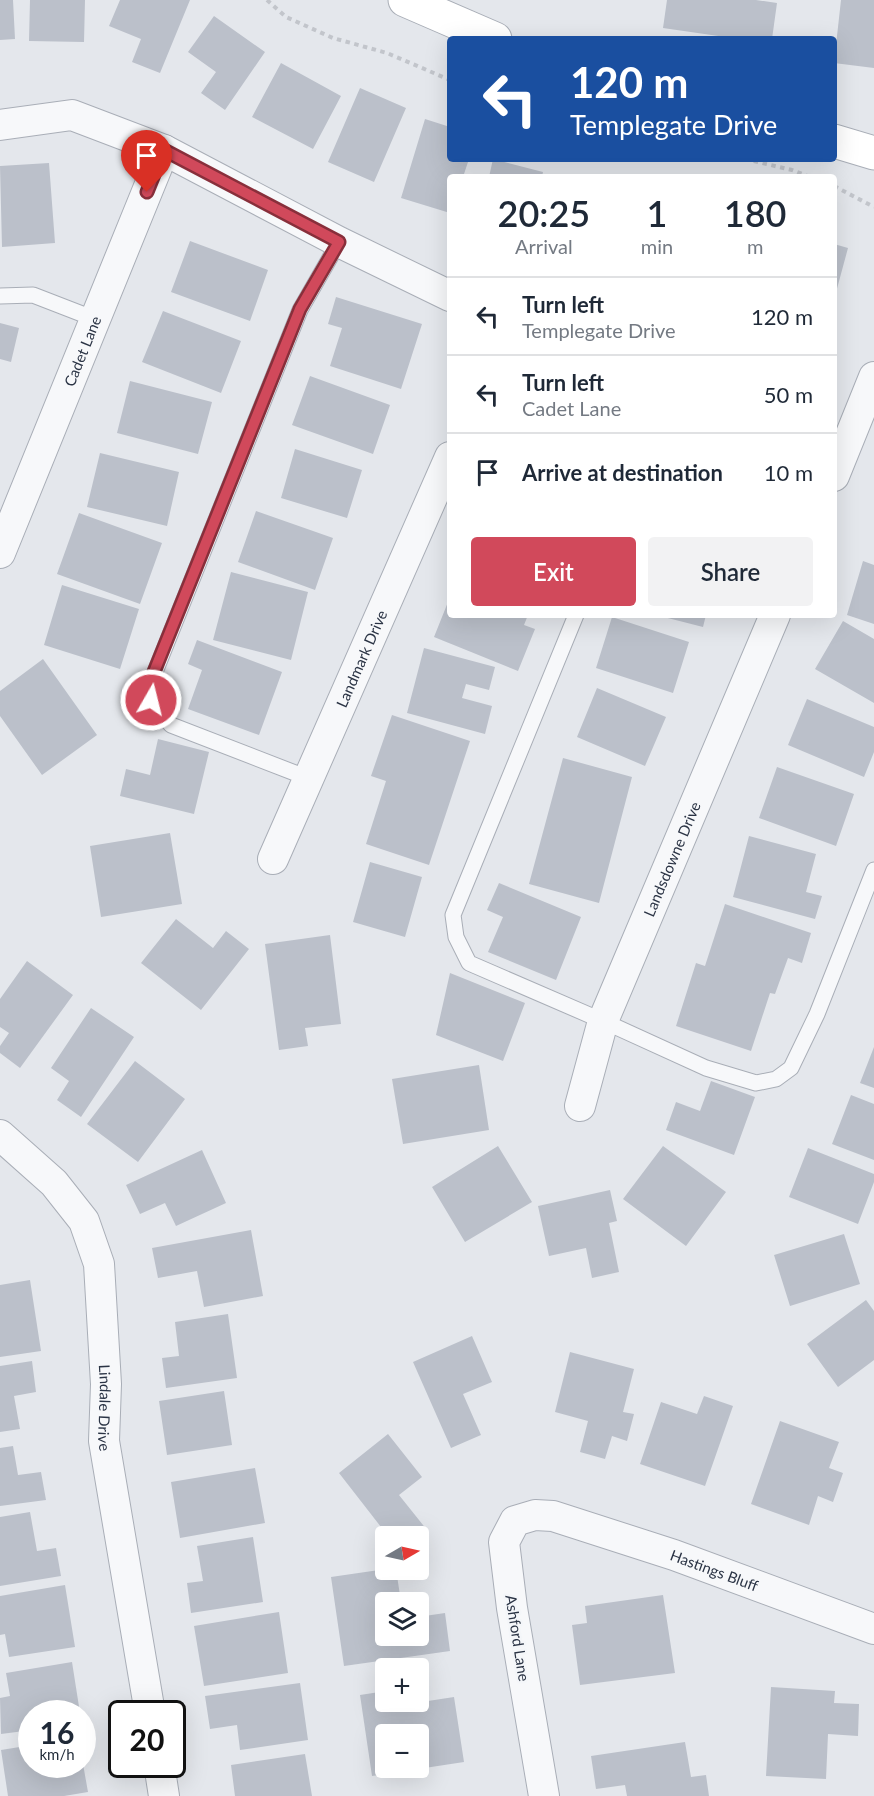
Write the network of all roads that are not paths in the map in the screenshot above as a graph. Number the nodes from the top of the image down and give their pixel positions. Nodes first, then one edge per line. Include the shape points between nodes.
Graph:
1 (405, 0) edge
2 (488, 36) edge
3 (0, 125) edge
4 (837, 142) edge
5 (164, 150) junction
6 (874, 153) edge
7 (339, 242) junction
8 (447, 295) edge
9 (0, 296) edge
10 (95, 319) junction
11 (874, 377) edge
12 (855, 420) edge
13 (447, 464) edge
14 (837, 468) edge
15 (0, 553) edge
16 (575, 618) edge
17 (774, 618) edge
18 (308, 778) junction
19 (273, 859) dead end
20 (874, 870) edge
21 (603, 1021) junction
22 (580, 1106) dead end
23 (0, 1135) edge
24 (553, 1516) joint
25 (874, 1629) edge
26 (148, 1700) edge
27 (161, 1778) edge
28 (164, 1796) edge
29 (544, 1796) edge

1 - 2 street
3 - 5 street via 72,115
4 - 6 street
5 - 7 street
5 - 10 street, Cadet Lane
7 - 8 street
7 - 18 lane via 300,309 154,672 151,700 171,725
9 - 10 lane via 33,295
10 - 15 street, Cadet Lane
11 - 12 street
12 - 14 street
13 - 18 street, Landmark Drive
16 - 21 lane via 453,915 456,937 469,963
17 - 21 street, Landsdowne Drive
18 - 19 street, Landmark Drive
20 - 21 lane via 812,1025 791,1068 776,1079 756,1083 706,1068
21 - 22 street, Landsdowne Drive
23 - 26 street, Lindale Drive via 54,1183 78,1213 99,1264 106,1384 104,1441
24 - 25 street, Hastings Bluff
24 - 29 street, Ashford Lane via 535,1515 515,1521 504,1542
27 - 28 street

